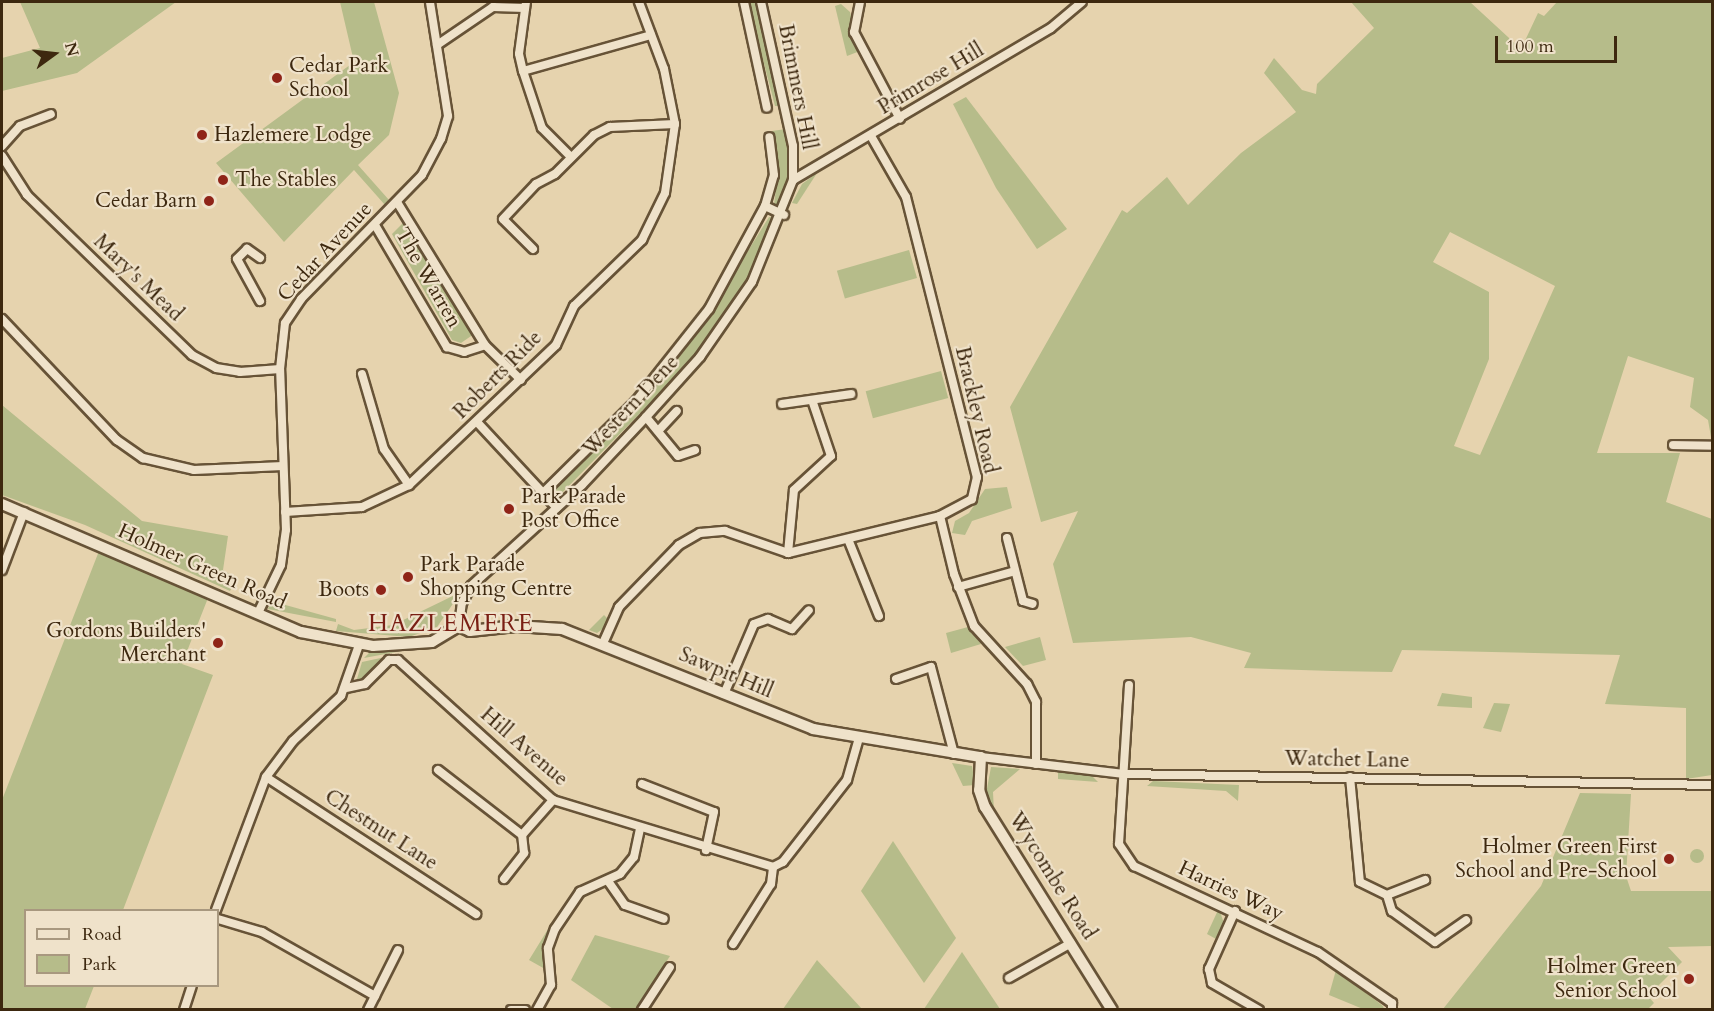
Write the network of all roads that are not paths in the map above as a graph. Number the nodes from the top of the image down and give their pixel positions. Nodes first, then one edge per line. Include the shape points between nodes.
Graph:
1 (430, 2) edge
2 (639, 2) edge
3 (744, 2) edge
4 (761, 2) edge
5 (860, 2) edge
6 (1082, 2) edge
7 (526, 5) edge
8 (651, 35) junction
9 (437, 45) junction
10 (523, 71) junction
11 (767, 108) dead end
12 (51, 114) dead end
13 (900, 119) junction
14 (675, 124) junction
15 (871, 136) junction
16 (769, 137) dead end
17 (2, 146) edge
18 (2, 156) edge
19 (571, 157) junction
20 (794, 180) junction
21 (397, 202) junction
22 (765, 206) junction
23 (784, 214) junction
24 (375, 225) junction
25 (533, 249) dead end
26 (260, 258) dead end
27 (260, 301) dead end
28 (2, 319) edge
29 (485, 345) junction
30 (280, 369) junction
31 (362, 374) dead end
32 (521, 380) junction
33 (851, 394) dead end
34 (813, 400) junction
35 (782, 404) dead end
36 (677, 411) dead end
37 (646, 417) junction
38 (477, 422) junction
39 (659, 430) junction
40 (1673, 445) dead end
41 (1713, 446) edge
42 (695, 450) dead end
43 (283, 466) junction
44 (409, 485) junction
45 (543, 493) junction
46 (2, 504) edge
47 (557, 508) junction
48 (24, 512) junction
49 (285, 512) junction
50 (940, 516) junction
51 (1007, 538) dead end
52 (848, 539) junction
53 (788, 553) junction
54 (2, 570) edge
55 (1015, 571) junction
56 (958, 587) junction
57 (1033, 604) dead end
58 (809, 610) dead end
59 (258, 613) junction
60 (879, 616) dead end
61 (459, 626) junction
62 (604, 641) junction
63 (359, 645) junction
64 (896, 679) dead end
65 (1129, 685) dead end
66 (346, 687) junction
67 (724, 694) junction
68 (859, 738) junction
69 (954, 754) junction
70 (981, 757) junction
71 (1036, 764) junction
72 (438, 770) dead end
73 (1124, 774) junction
74 (266, 777) junction
75 (1350, 777) junction
76 (642, 784) dead end
77 (1713, 786) edge
78 (553, 800) junction
79 (640, 828) junction
80 (522, 836) junction
81 (706, 850) junction
82 (773, 867) junction
83 (504, 879) dead end
84 (1425, 880) dead end
85 (608, 881) junction
86 (1387, 895) junction
87 (216, 909) edge
88 (1235, 911) junction
89 (476, 914) dead end
90 (219, 919) edge
91 (664, 919) dead end
92 (1466, 920) dead end
93 (1071, 943) junction
94 (733, 944) dead end
95 (398, 950) dead end
96 (670, 967) dead end
97 (1009, 978) dead end
98 (192, 987) edge
99 (375, 996) junction
100 (1394, 1006) edge
101 (184, 1010) edge
102 (368, 1010) edge
103 (511, 1010) edge
104 (525, 1010) edge
105 (537, 1010) edge
106 (642, 1010) edge
107 (1112, 1010) edge
108 (1259, 1010) edge

1 - 9 street, Cedar Avenue
2 - 8 street, Roberts Ride
3 - 11 street
4 - 20 street, Brimmers Hill via 793,146
5 - 13 street via 854,32
6 - 13 street, Primrose Hill via 1051,28
7 - 9 street via 493,7
7 - 10 street via 519,54
8 - 10 street
8 - 14 street, Roberts Ride
9 - 21 street, Cedar Avenue via 448,116 422,175
10 - 19 street via 542,128
12 - 17 street via 20,126
13 - 15 street, Primrose Hill
14 - 19 street via 610,127
14 - 32 street, Roberts Ride via 656,220 574,306 555,345
15 - 20 street, Primrose Hill
15 - 50 street, Brackley Road via 906,197 977,477 972,498
16 - 22 street via 774,175
18 - 30 street, Mary's Mead via 27,195 192,355 216,368 240,372
19 - 25 street via 501,217
20 - 23 street, Western Dene
21 - 24 street, Cedar Avenue
21 - 29 street, The Warren
22 - 23 street
22 - 45 street via 687,341 582,458
23 - 37 street, Western Dene via 752,282 700,357
24 - 29 street, The Warren via 447,347 464,351
24 - 30 street, Cedar Avenue via 292,310 280,343
26 - 27 street via 247,249 237,260
28 - 43 street via 117,440 143,458 194,470
29 - 32 street, The Warren
30 - 43 street, Cedar Avenue
31 - 44 street via 384,449
32 - 38 street, Roberts Ride
33 - 34 street
34 - 35 street
34 - 53 street via 831,456 794,490
36 - 39 street
37 - 39 street
37 - 47 street, Western Dene
38 - 44 street, Roberts Ride
38 - 45 street
39 - 42 street via 663,443 678,456
40 - 41 street
43 - 49 street, Cedar Avenue
44 - 49 street, Roberts Ride via 362,507
45 - 47 street
46 - 48 street, Holmer Green Road
47 - 61 street, Western Dene via 471,586 462,603
48 - 54 street
48 - 59 street, Holmer Green Road
49 - 59 street, Cedar Avenue via 281,565
50 - 52 street, Brackley Road
50 - 56 street
51 - 55 street
52 - 53 street, Brackley Road
52 - 60 street
53 - 62 street via 725,531 700,533 679,545 619,607
55 - 56 street
55 - 57 street via 1023,601
56 - 71 street via 974,626 1027,684 1036,702
58 - 67 street via 792,629 768,618 754,624
59 - 63 street, Holmer Green Road via 301,632
61 - 62 street, Sawpit Hill via 470,631 539,626
61 - 63 street, Holmer Green Road via 432,642
62 - 67 street, Sawpit Hill
63 - 66 street
64 - 69 street via 931,667
65 - 73 street, Harries Way
66 - 74 street
66 - 78 street, Hill Avenue via 359,688 389,660 398,660
67 - 68 street, Sawpit Hill via 791,722
68 - 69 street, Sawpit Hill
68 - 82 street via 847,780 783,862
69 - 70 street, Sawpit Hill
70 - 71 street, Watchet Lane
70 - 93 street, Wycombe Road via 979,790 985,807
71 - 73 street, Watchet Lane
72 - 80 street
73 - 75 street, Watchet Lane
73 - 88 street, Harries Way via 1119,844 1134,866
74 - 87 street
74 - 89 street, Chestnut Lane
75 - 77 street, Watchet Lane
75 - 86 street via 1360,882 1373,893
76 - 81 street via 714,813
78 - 79 street, Hill Avenue
78 - 80 street
79 - 81 street, Hill Avenue
79 - 85 street via 634,857
80 - 83 street via 524,853
81 - 82 street, Hill Avenue
82 - 94 street via 771,884
84 - 86 street
85 - 91 street via 625,905
85 - 105 street via 580,892 555,929 548,948 551,985
86 - 92 street via 1392,911 1435,942
88 - 100 street, Harries Way via 1318,952
88 - 108 street via 1209,969 1212,983
90 - 99 street via 262,932
93 - 97 street
93 - 107 street, Wycombe Road
95 - 99 street
96 - 106 street
98 - 101 street
99 - 102 street
103 - 104 street

